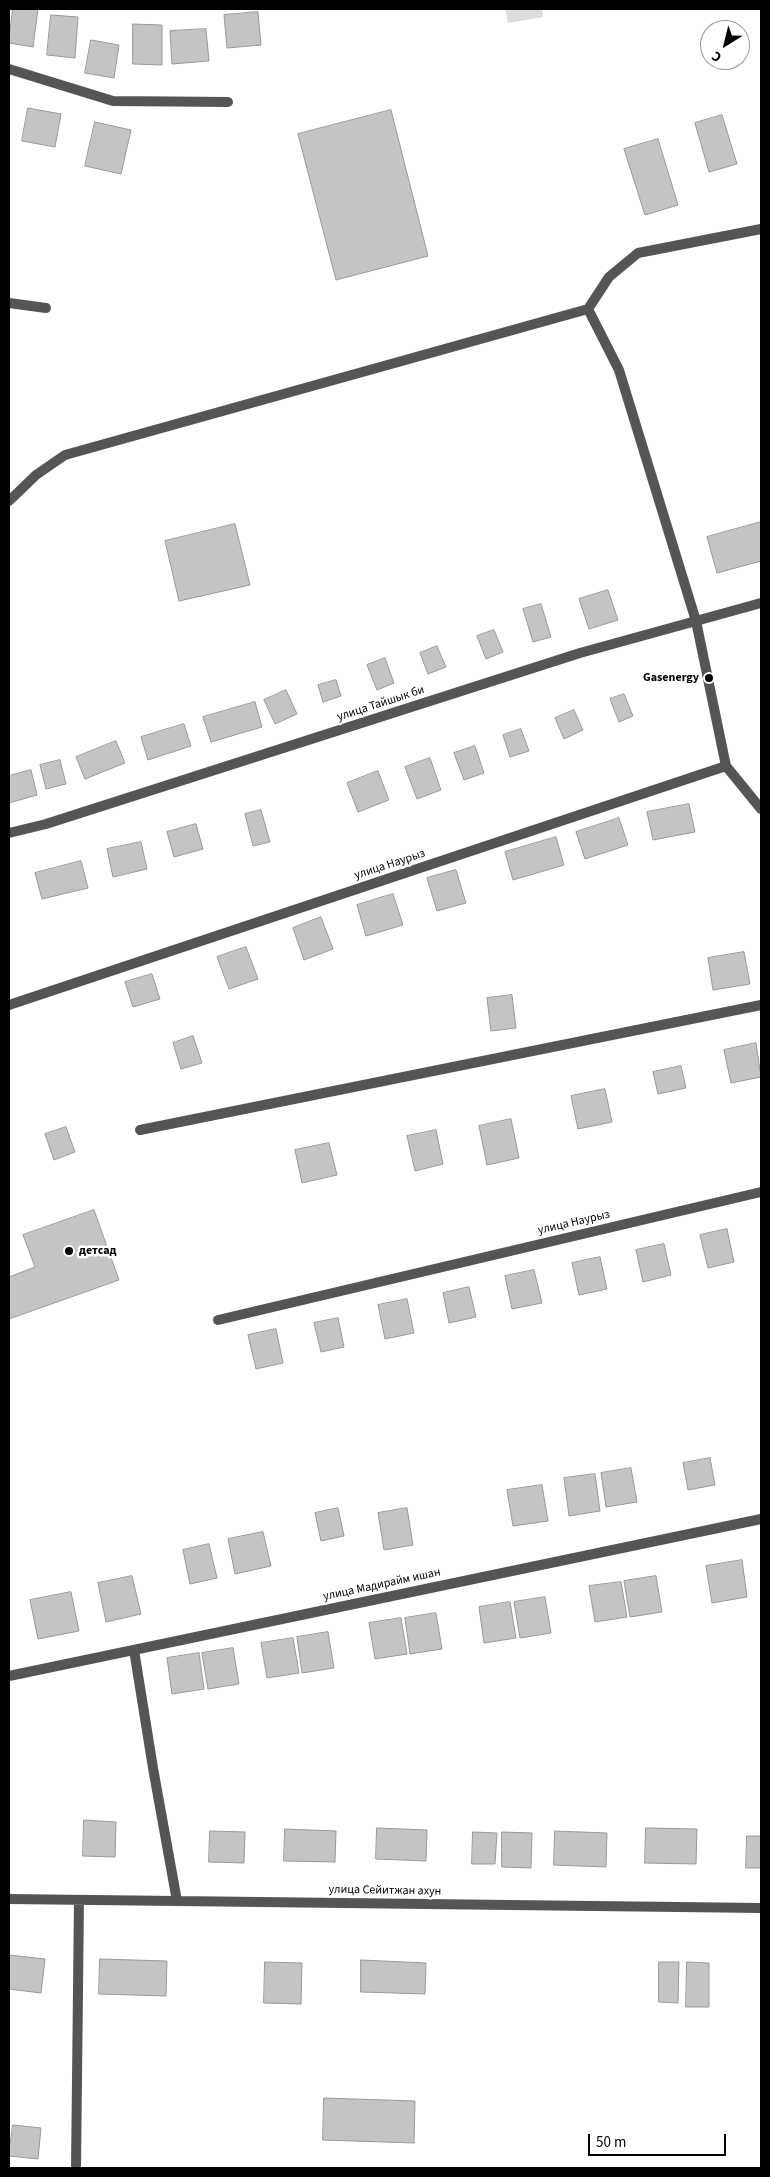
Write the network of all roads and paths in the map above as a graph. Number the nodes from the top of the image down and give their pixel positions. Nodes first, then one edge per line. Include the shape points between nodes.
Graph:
1 (9, 69) edge
2 (228, 102) dead end
3 (761, 229) edge
4 (9, 303) edge
5 (46, 308) dead end
6 (588, 309) junction
7 (9, 501) edge
8 (761, 603) edge
9 (696, 621) junction
10 (726, 766) junction
11 (761, 809) edge
12 (9, 833) edge
13 (9, 1005) edge
14 (761, 1005) edge
15 (140, 1130) dead end
16 (761, 1192) edge
17 (218, 1320) dead end
18 (761, 1520) edge
19 (134, 1650) junction
20 (9, 1676) edge
21 (9, 1900) edge
22 (79, 1900) junction
23 (177, 1901) junction
24 (761, 1908) edge
25 (76, 2168) edge

1 - 2 street via 113,101
3 - 6 street via 638,253 609,277
4 - 5 street
6 - 7 street via 66,455 36,475
6 - 9 street via 619,370
8 - 9 street, улица Тайшык би
9 - 10 street
9 - 12 street, улица Тайшык би via 580,653 46,824
10 - 11 street
10 - 13 street, улица Наурыз
14 - 15 street
16 - 17 street, улица Наурыз
18 - 19 street, улица Мадирайм ишан
19 - 20 street, улица Мадирайм ишан
19 - 23 street
21 - 22 street, улица Сейитжан ахун
22 - 23 street, улица Сейитжан ахун
22 - 25 street
23 - 24 street, улица Сейитжан ахун

